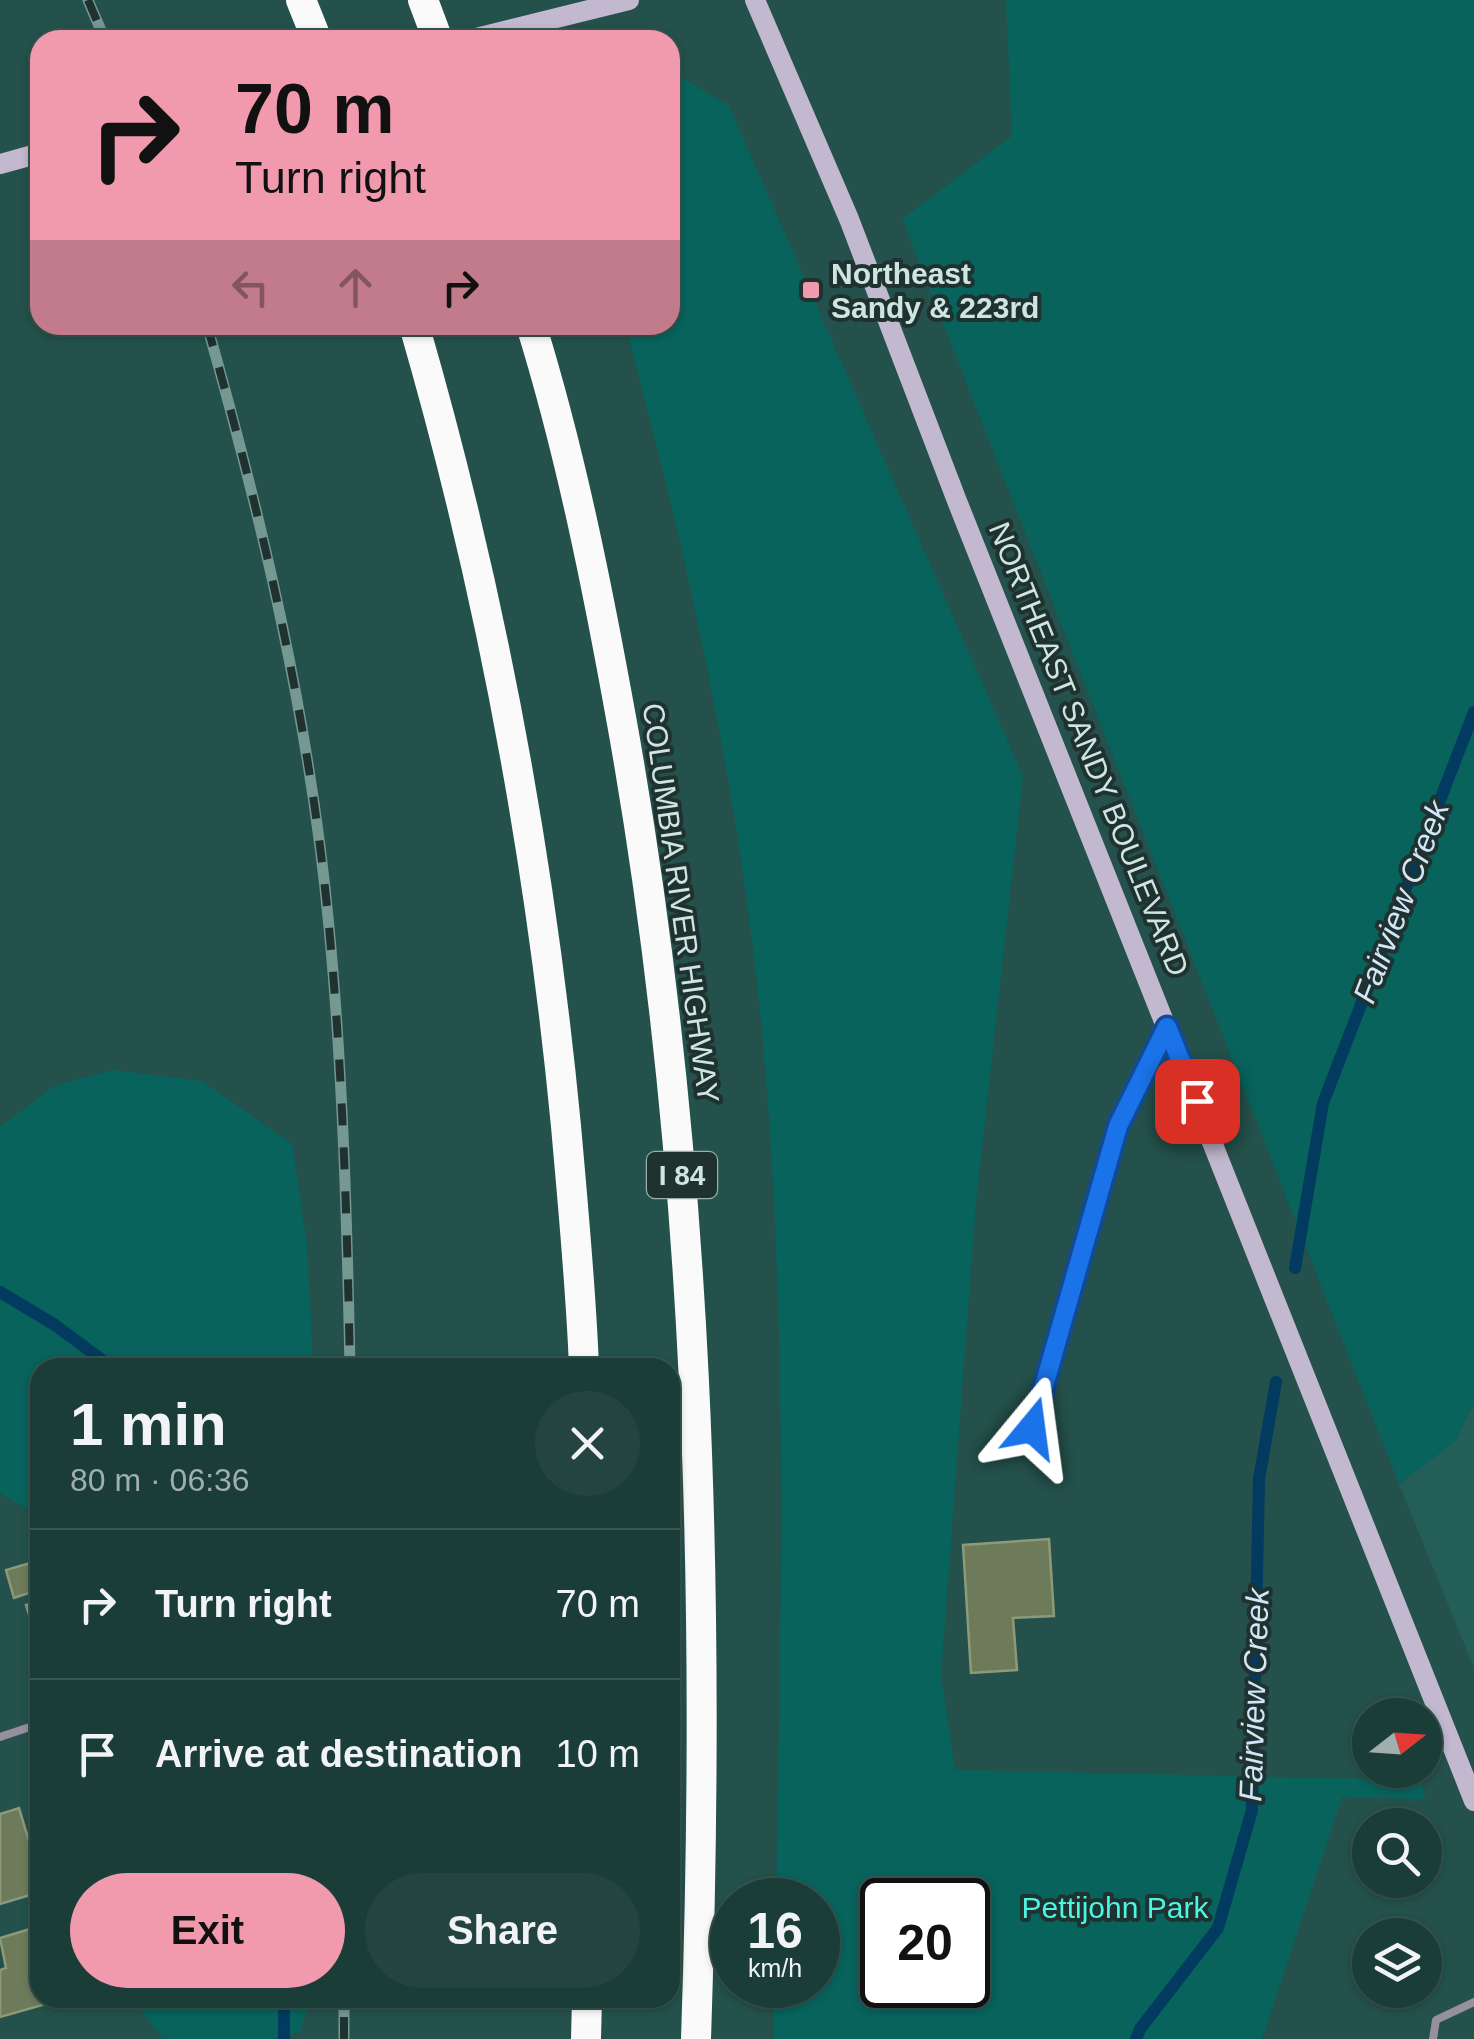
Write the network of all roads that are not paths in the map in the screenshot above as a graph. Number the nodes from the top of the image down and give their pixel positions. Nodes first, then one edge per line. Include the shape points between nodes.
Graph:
1 (301, 0) edge
2 (423, 0) edge
3 (629, 0) edge
4 (755, 0) edge
5 (312, 30) edge
6 (434, 30) edge
7 (508, 30) edge
8 (30, 156) edge
9 (0, 164) edge
10 (417, 335) edge
11 (534, 335) edge
12 (1167, 1027) junction
13 (583, 1358) edge
14 (1032, 1428) dead end
15 (30, 1727) edge
16 (0, 1736) edge
17 (1467, 1765) edge
18 (1474, 1801) edge
19 (1474, 2002) edge
20 (587, 2008) edge
21 (586, 2039) edge
22 (696, 2039) edge
23 (1433, 2039) edge

1 - 5 highway
2 - 6 highway
3 - 7 main road
4 - 12 main road, NORTHEAST SANDY BOULEVARD via 849,218
8 - 9 main road
10 - 13 highway via 489,621 538,883
11 - 22 highway, COLUMBIA RIVER HIGHWAY / I 84 via 611,659 671,1054 700,1497
12 - 14 lane via 1118,1126
12 - 17 main road, NORTHEAST SANDY BOULEVARD
15 - 16 lane
17 - 18 main road, NORTHEAST SANDY BOULEVARD
19 - 23 lane via 1436,2020
20 - 21 highway

